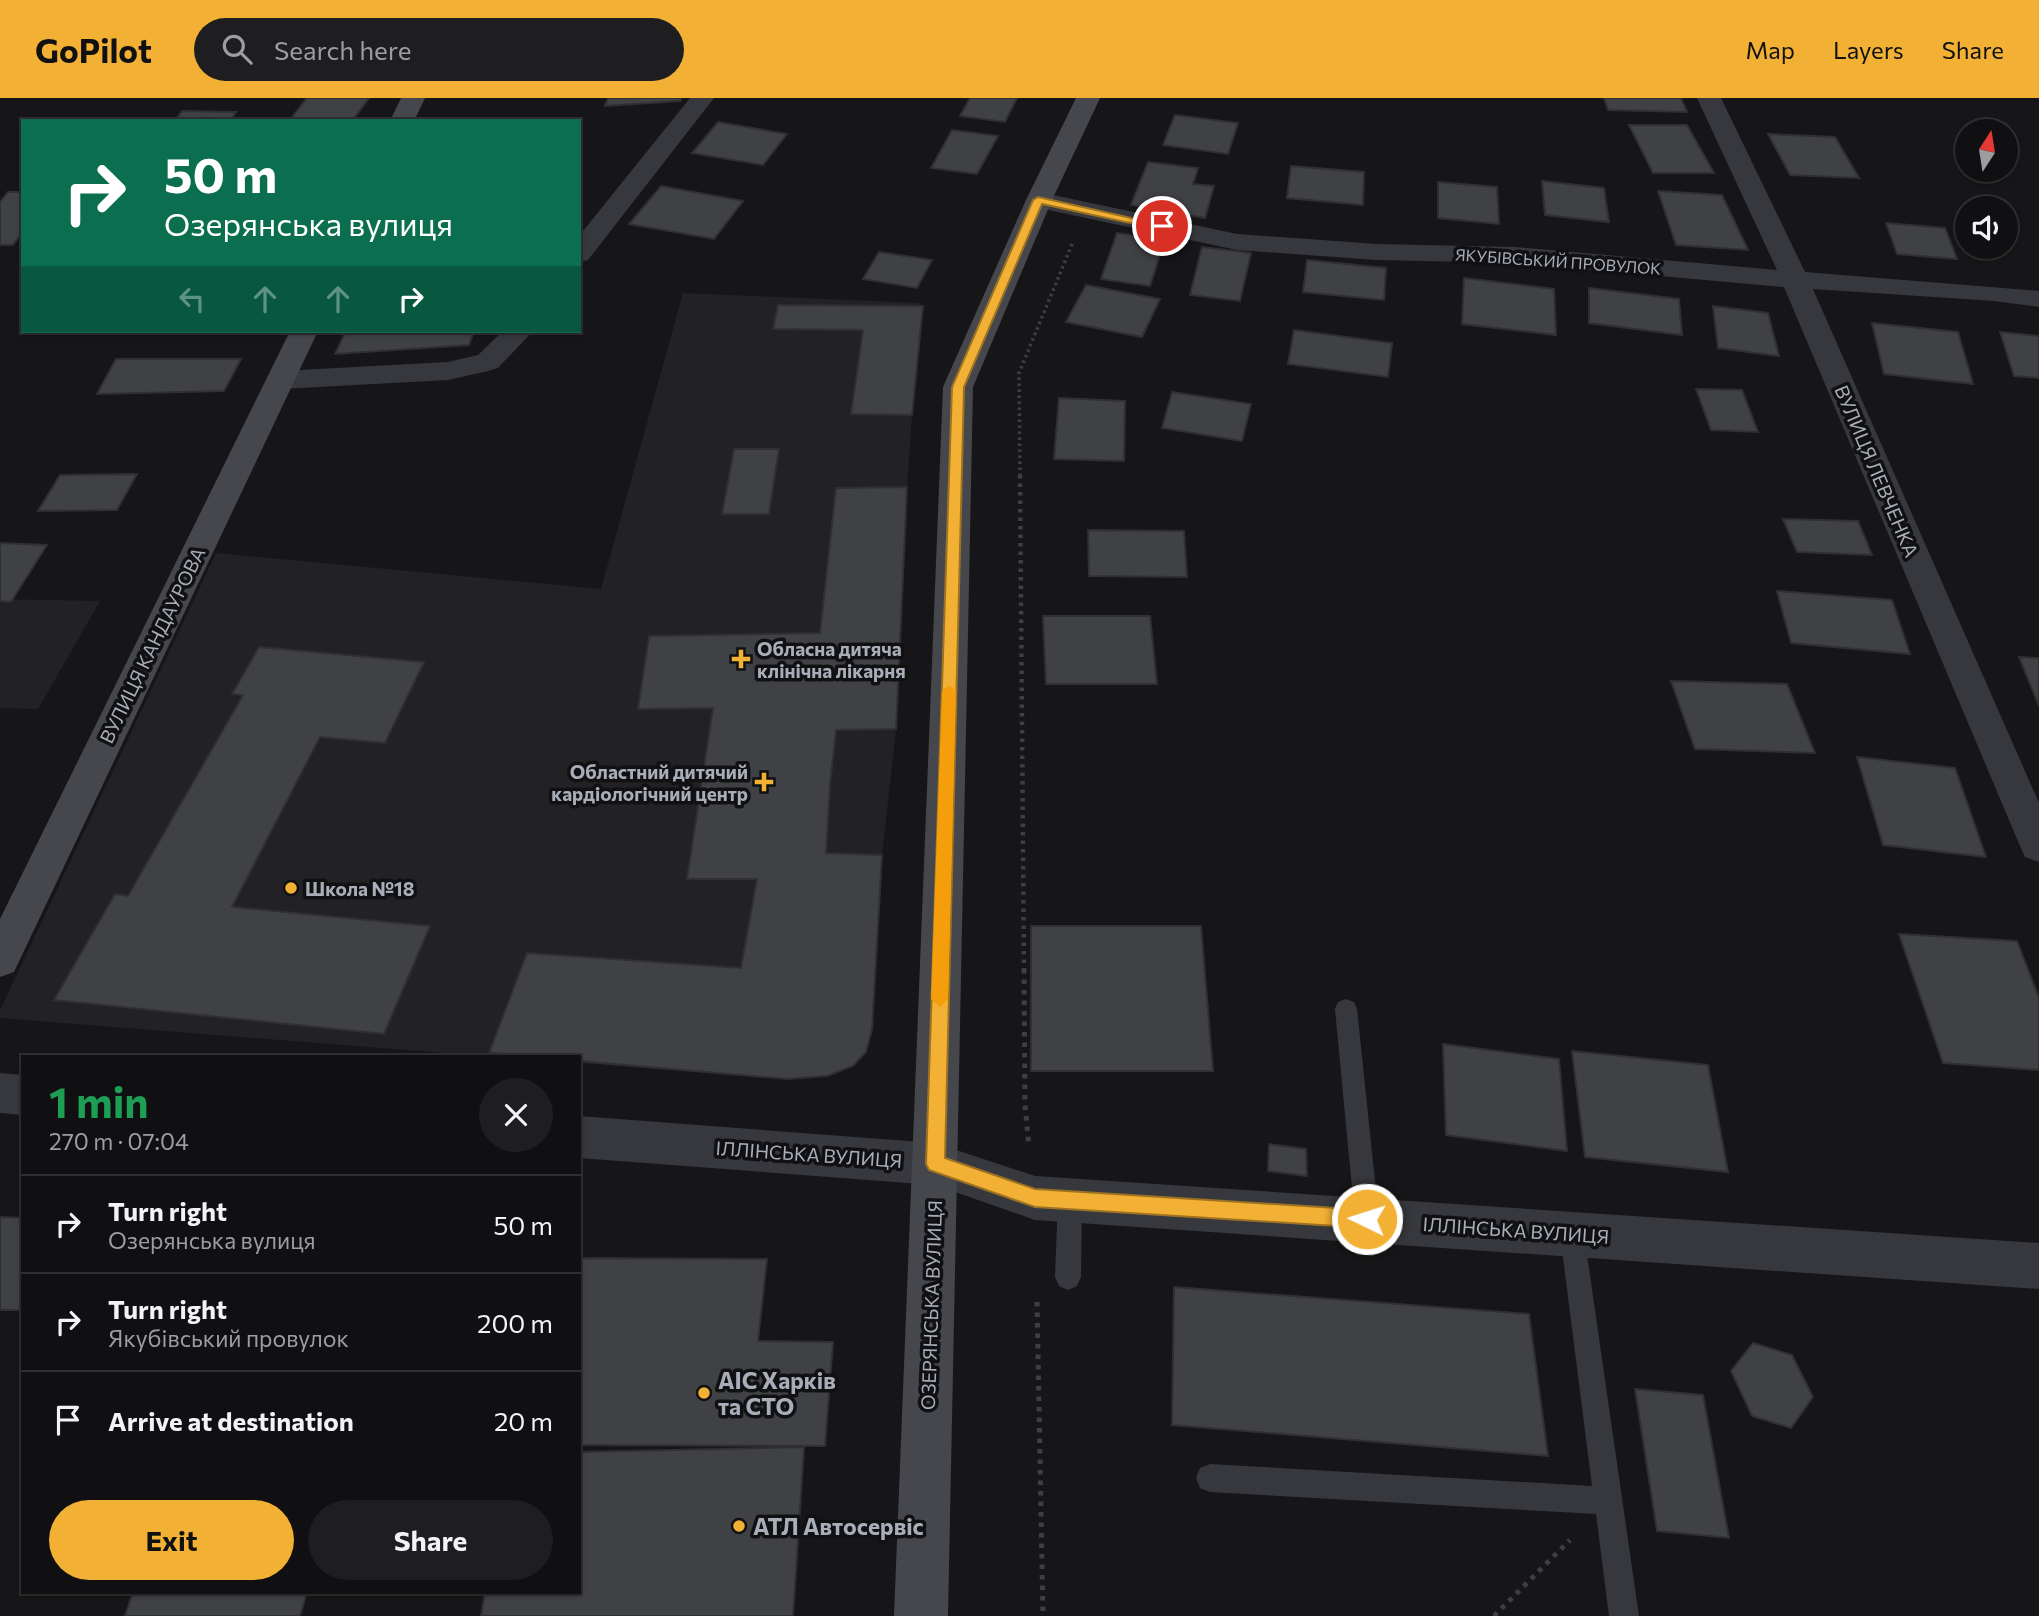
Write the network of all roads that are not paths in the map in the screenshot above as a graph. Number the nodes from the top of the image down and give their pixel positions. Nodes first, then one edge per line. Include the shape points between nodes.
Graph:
1 (413, 98) edge
2 (702, 98) edge
3 (1088, 98) edge
4 (1709, 98) edge
5 (403, 119) edge
6 (1038, 200) junction
7 (581, 251) edge
8 (1795, 280) junction
9 (2039, 299) edge
10 (303, 333) edge
11 (517, 333) edge
12 (281, 380) junction
13 (2039, 846) edge
14 (0, 960) edge
15 (1346, 1009) dead end
16 (0, 1093) edge
17 (21, 1095) edge
18 (581, 1137) edge
19 (935, 1164) junction
20 (1052, 1198) junction
21 (1367, 1219) junction
22 (1573, 1234) junction
23 (2039, 1266) edge
24 (1068, 1278) dead end
25 (1210, 1478) dead end
26 (1608, 1501) junction
27 (921, 1616) edge
28 (1624, 1616) edge

1 - 5 main road
2 - 7 street
3 - 6 main road, ОЗЕРЯНСЬКА ВУЛИЦЯ
4 - 8 street, ВУЛИЦЯ ЛЕВЧЕНКА
6 - 8 street, ЯКУБІВСЬКИЙ ПРОВУЛОК via 1237,242 1516,255
6 - 19 main road, ОЗЕРЯНСЬКА ВУЛИЦЯ via 958,387
8 - 9 street, ЯКУБІВСЬКИЙ ПРОВУЛОК
8 - 13 street, ВУЛИЦЯ ЛЕВЧЕНКА
10 - 12 main road, ВУЛИЦЯ КАНДАУРОВА
11 - 12 street via 488,362 448,371
12 - 14 main road, ВУЛИЦЯ КАНДАУРОВА
15 - 21 lane
16 - 17 street
18 - 19 street, ІЛЛІНСЬКА ВУЛИЦЯ
19 - 20 street, ІЛЛІНСЬКА ВУЛИЦЯ
19 - 27 main road, ОЗЕРЯНСЬКА ВУЛИЦЯ
20 - 21 street, ІЛЛІНСЬКА ВУЛИЦЯ
20 - 24 lane
21 - 22 street, ІЛЛІНСЬКА ВУЛИЦЯ
22 - 23 street, ІЛЛІНСЬКА ВУЛИЦЯ
22 - 26 lane
25 - 26 lane
26 - 28 lane

